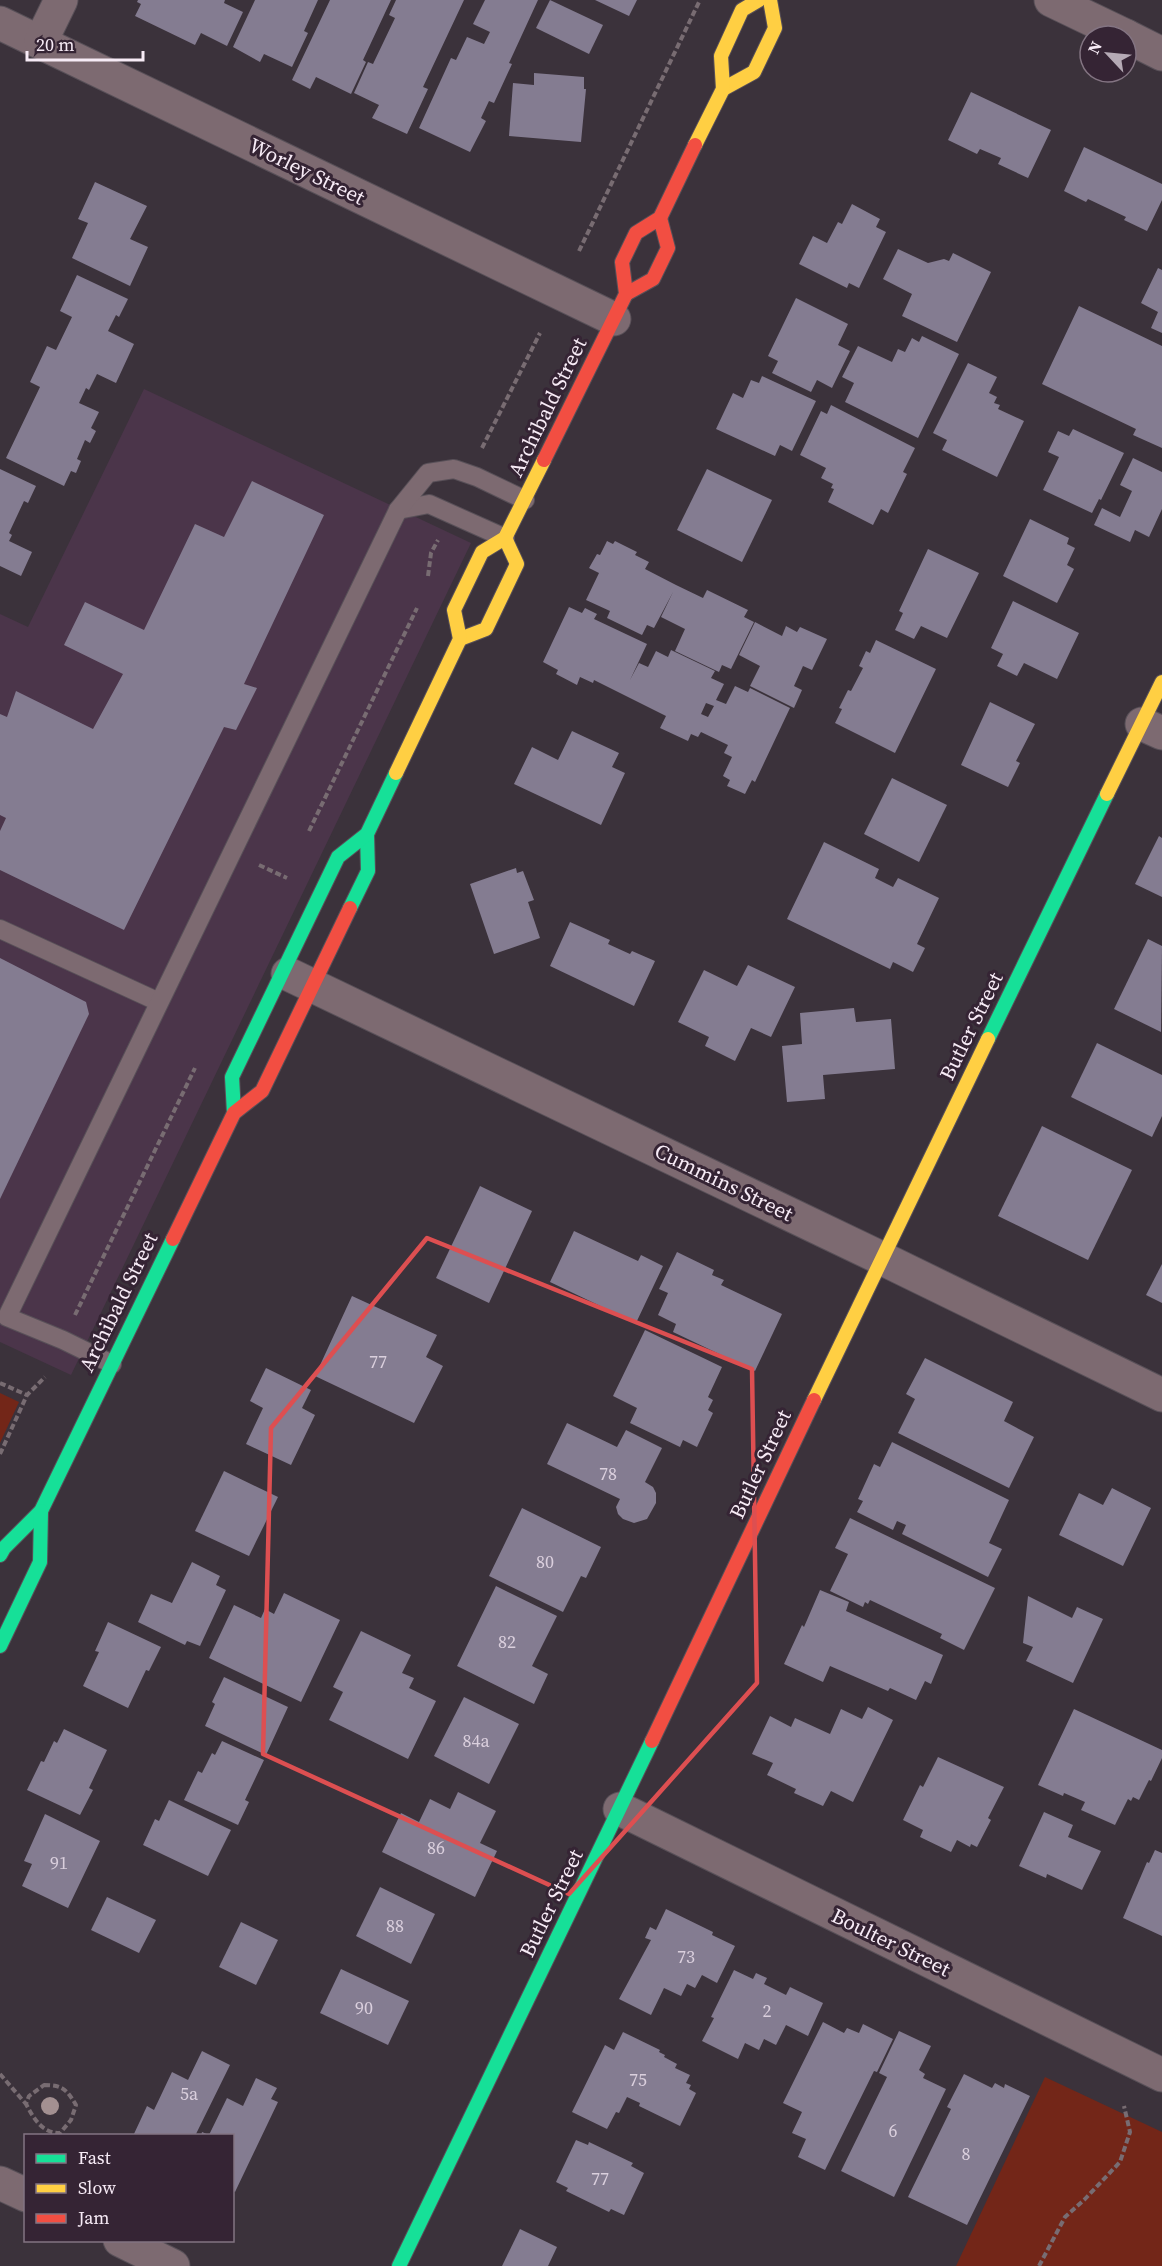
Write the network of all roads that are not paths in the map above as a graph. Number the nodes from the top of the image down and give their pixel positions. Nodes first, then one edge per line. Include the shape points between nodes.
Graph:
1 (61, 0) edge
2 (759, 0) edge
3 (770, 0) edge
4 (1051, 0) edge
5 (0, 23) edge
6 (1101, 24) edge
7 (41, 41) junction
8 (1138, 42) edge
9 (1162, 54) edge
10 (723, 89) junction
11 (660, 218) junction
12 (620, 306) junction
13 (525, 500) junction
14 (398, 510) junction
15 (505, 538) junction
16 (460, 639) junction
17 (1162, 682) edge
18 (1152, 728) edge
19 (367, 834) junction
20 (0, 928) edge
21 (284, 972) junction
22 (313, 987) junction
23 (159, 1002) junction
24 (234, 1113) junction
25 (881, 1258) junction
26 (3, 1316) edge
27 (111, 1364) junction
28 (1162, 1395) edge
29 (41, 1510) junction
30 (0, 1555) edge
31 (0, 1646) edge
32 (620, 1809) junction
33 (1162, 2075) edge
34 (0, 2183) edge
35 (24, 2194) edge
36 (122, 2242) edge
37 (173, 2266) edge
38 (399, 2266) edge

1 - 7 street
2 - 10 street via 742,10 720,56
3 - 10 street via 776,28 754,72
4 - 6 street
5 - 7 street, Worley Street
7 - 12 street, Worley Street
8 - 9 street
10 - 11 street
11 - 12 street via 636,233 622,262
11 - 12 street via 668,248 653,279
12 - 13 street, Archibald Street
13 - 14 lane via 454,469 428,473
13 - 15 street, Archibald Street
14 - 15 lane via 429,504
14 - 23 lane
15 - 16 street, Archibald Street via 482,552 454,610
15 - 16 street via 517,564 486,629
16 - 19 street, Archibald Street
17 - 18 street, Butler Street
18 - 25 street, Butler Street
19 - 21 street, Archibald Street via 338,857
19 - 22 street, Archibald Street via 368,871
20 - 23 lane
21 - 22 street, Cummins Street
21 - 24 street, Archibald Street via 232,1077
22 - 24 street, Archibald Street via 262,1091
22 - 25 street, Cummins Street
23 - 26 lane
24 - 27 street, Archibald Street
25 - 28 street, Cummins Street
25 - 32 street, Butler Street
26 - 27 lane
27 - 29 street, Archibald Street
29 - 30 street, Archibald Street
29 - 31 street, Archibald Street via 40,1562
32 - 33 street, Boulter Street
32 - 38 street, Butler Street
34 - 35 street
36 - 37 street

